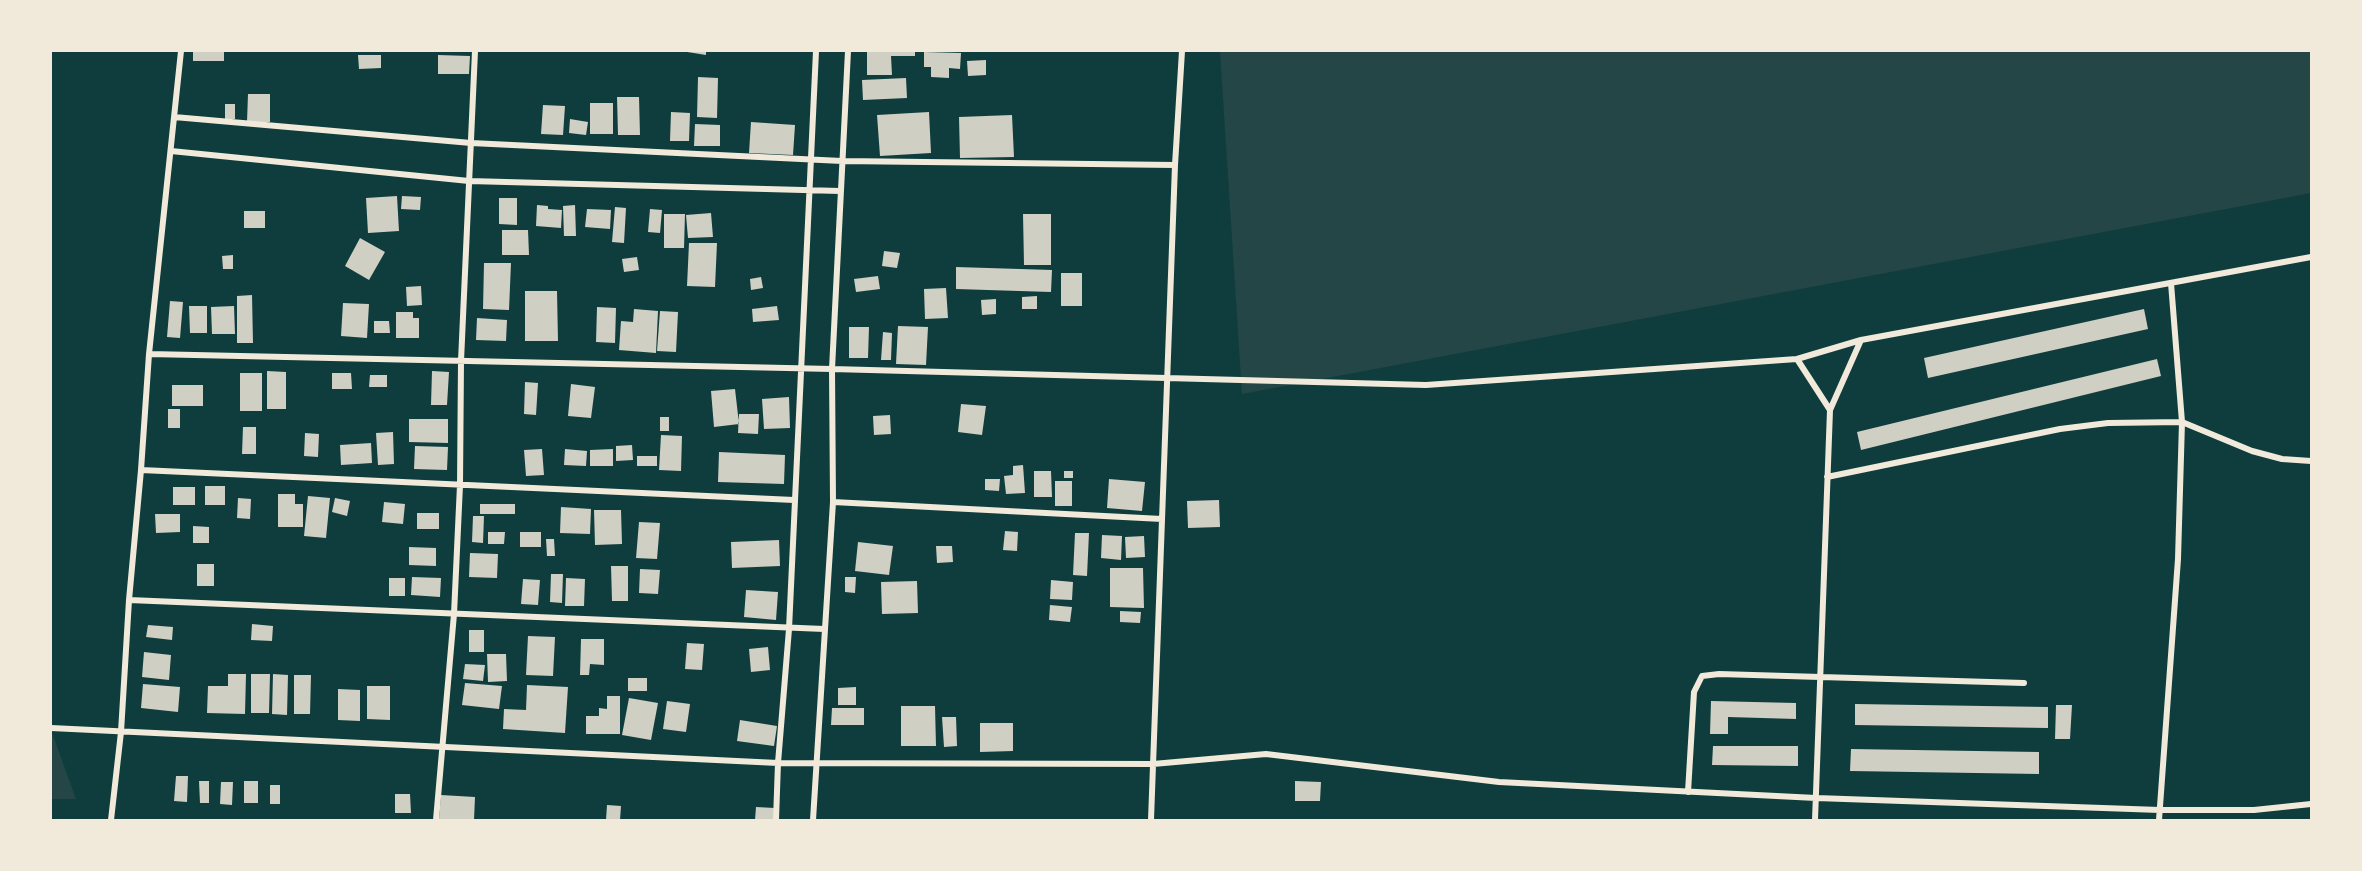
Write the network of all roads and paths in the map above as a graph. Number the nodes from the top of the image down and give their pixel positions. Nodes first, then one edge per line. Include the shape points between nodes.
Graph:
1 (181, 51) edge
2 (475, 51) edge
3 (816, 51) edge
4 (848, 51) edge
5 (1182, 51) edge
6 (174, 117) junction
7 (471, 144) junction
8 (171, 151) junction
9 (810, 159) junction
10 (842, 160) junction
11 (1175, 165) junction
12 (469, 181) junction
13 (809, 190) junction
14 (840, 191) junction
15 (2311, 257) edge
16 (2171, 283) junction
17 (1862, 340) junction
18 (148, 354) junction
19 (1797, 359) junction
20 (461, 361) junction
21 (800, 368) junction
22 (832, 369) junction
23 (1167, 378) junction
24 (1830, 410) junction
25 (2182, 422) junction
26 (2311, 461) edge
27 (141, 470) junction
28 (1827, 477) junction
29 (460, 485) junction
30 (794, 500) junction
31 (833, 502) junction
32 (1162, 519) junction
33 (129, 600) junction
34 (454, 614) junction
35 (789, 629) junction
36 (824, 629) junction
37 (1819, 676) junction
38 (2024, 682) dead end
39 (51, 728) edge
40 (121, 732) junction
41 (441, 747) junction
42 (778, 763) junction
43 (816, 764) junction
44 (1153, 764) junction
45 (1688, 792) junction
46 (1816, 798) junction
47 (2311, 804) edge
48 (2160, 810) junction
49 (111, 820) edge
50 (436, 820) edge
51 (776, 820) edge
52 (813, 820) edge
53 (1151, 820) edge
54 (1815, 820) edge
55 (2159, 820) edge

1 - 6 street
2 - 7 street
3 - 9 street
4 - 10 street
5 - 11 street
6 - 7 street
6 - 8 street
7 - 9 street
7 - 12 street
8 - 12 street
8 - 18 street
9 - 10 street
9 - 13 street
10 - 11 street
10 - 14 street
11 - 23 street
12 - 13 street
12 - 20 street
13 - 14 street
13 - 21 street
14 - 22 street
15 - 16 street
16 - 17 street
16 - 25 street
17 - 19 street
17 - 24 street
18 - 20 street
18 - 27 street
19 - 23 street via 1426,385
19 - 24 street
20 - 21 street
20 - 29 street
21 - 22 street
21 - 30 street
22 - 23 street
22 - 31 street
23 - 32 street
24 - 28 street
25 - 26 street via 2252,451
25 - 28 street via 2108,423 2060,429
25 - 48 street via 2178,559
27 - 29 street
27 - 33 street
28 - 37 street
29 - 30 street
29 - 34 street
30 - 35 street
31 - 32 street
31 - 36 street
32 - 44 street
33 - 34 street
33 - 40 street
34 - 35 street
34 - 41 street
35 - 36 street
35 - 42 street
36 - 43 street
37 - 38 street
37 - 45 street via 1702,676 1694,692
37 - 46 street
39 - 40 street
40 - 41 street
40 - 49 street
41 - 42 street
41 - 50 street
42 - 43 street
42 - 51 street
43 - 44 street
43 - 52 street
44 - 45 street via 1266,754 1499,782
44 - 53 street
45 - 46 street
46 - 48 street
46 - 54 street
47 - 48 street via 2254,810
48 - 55 street

